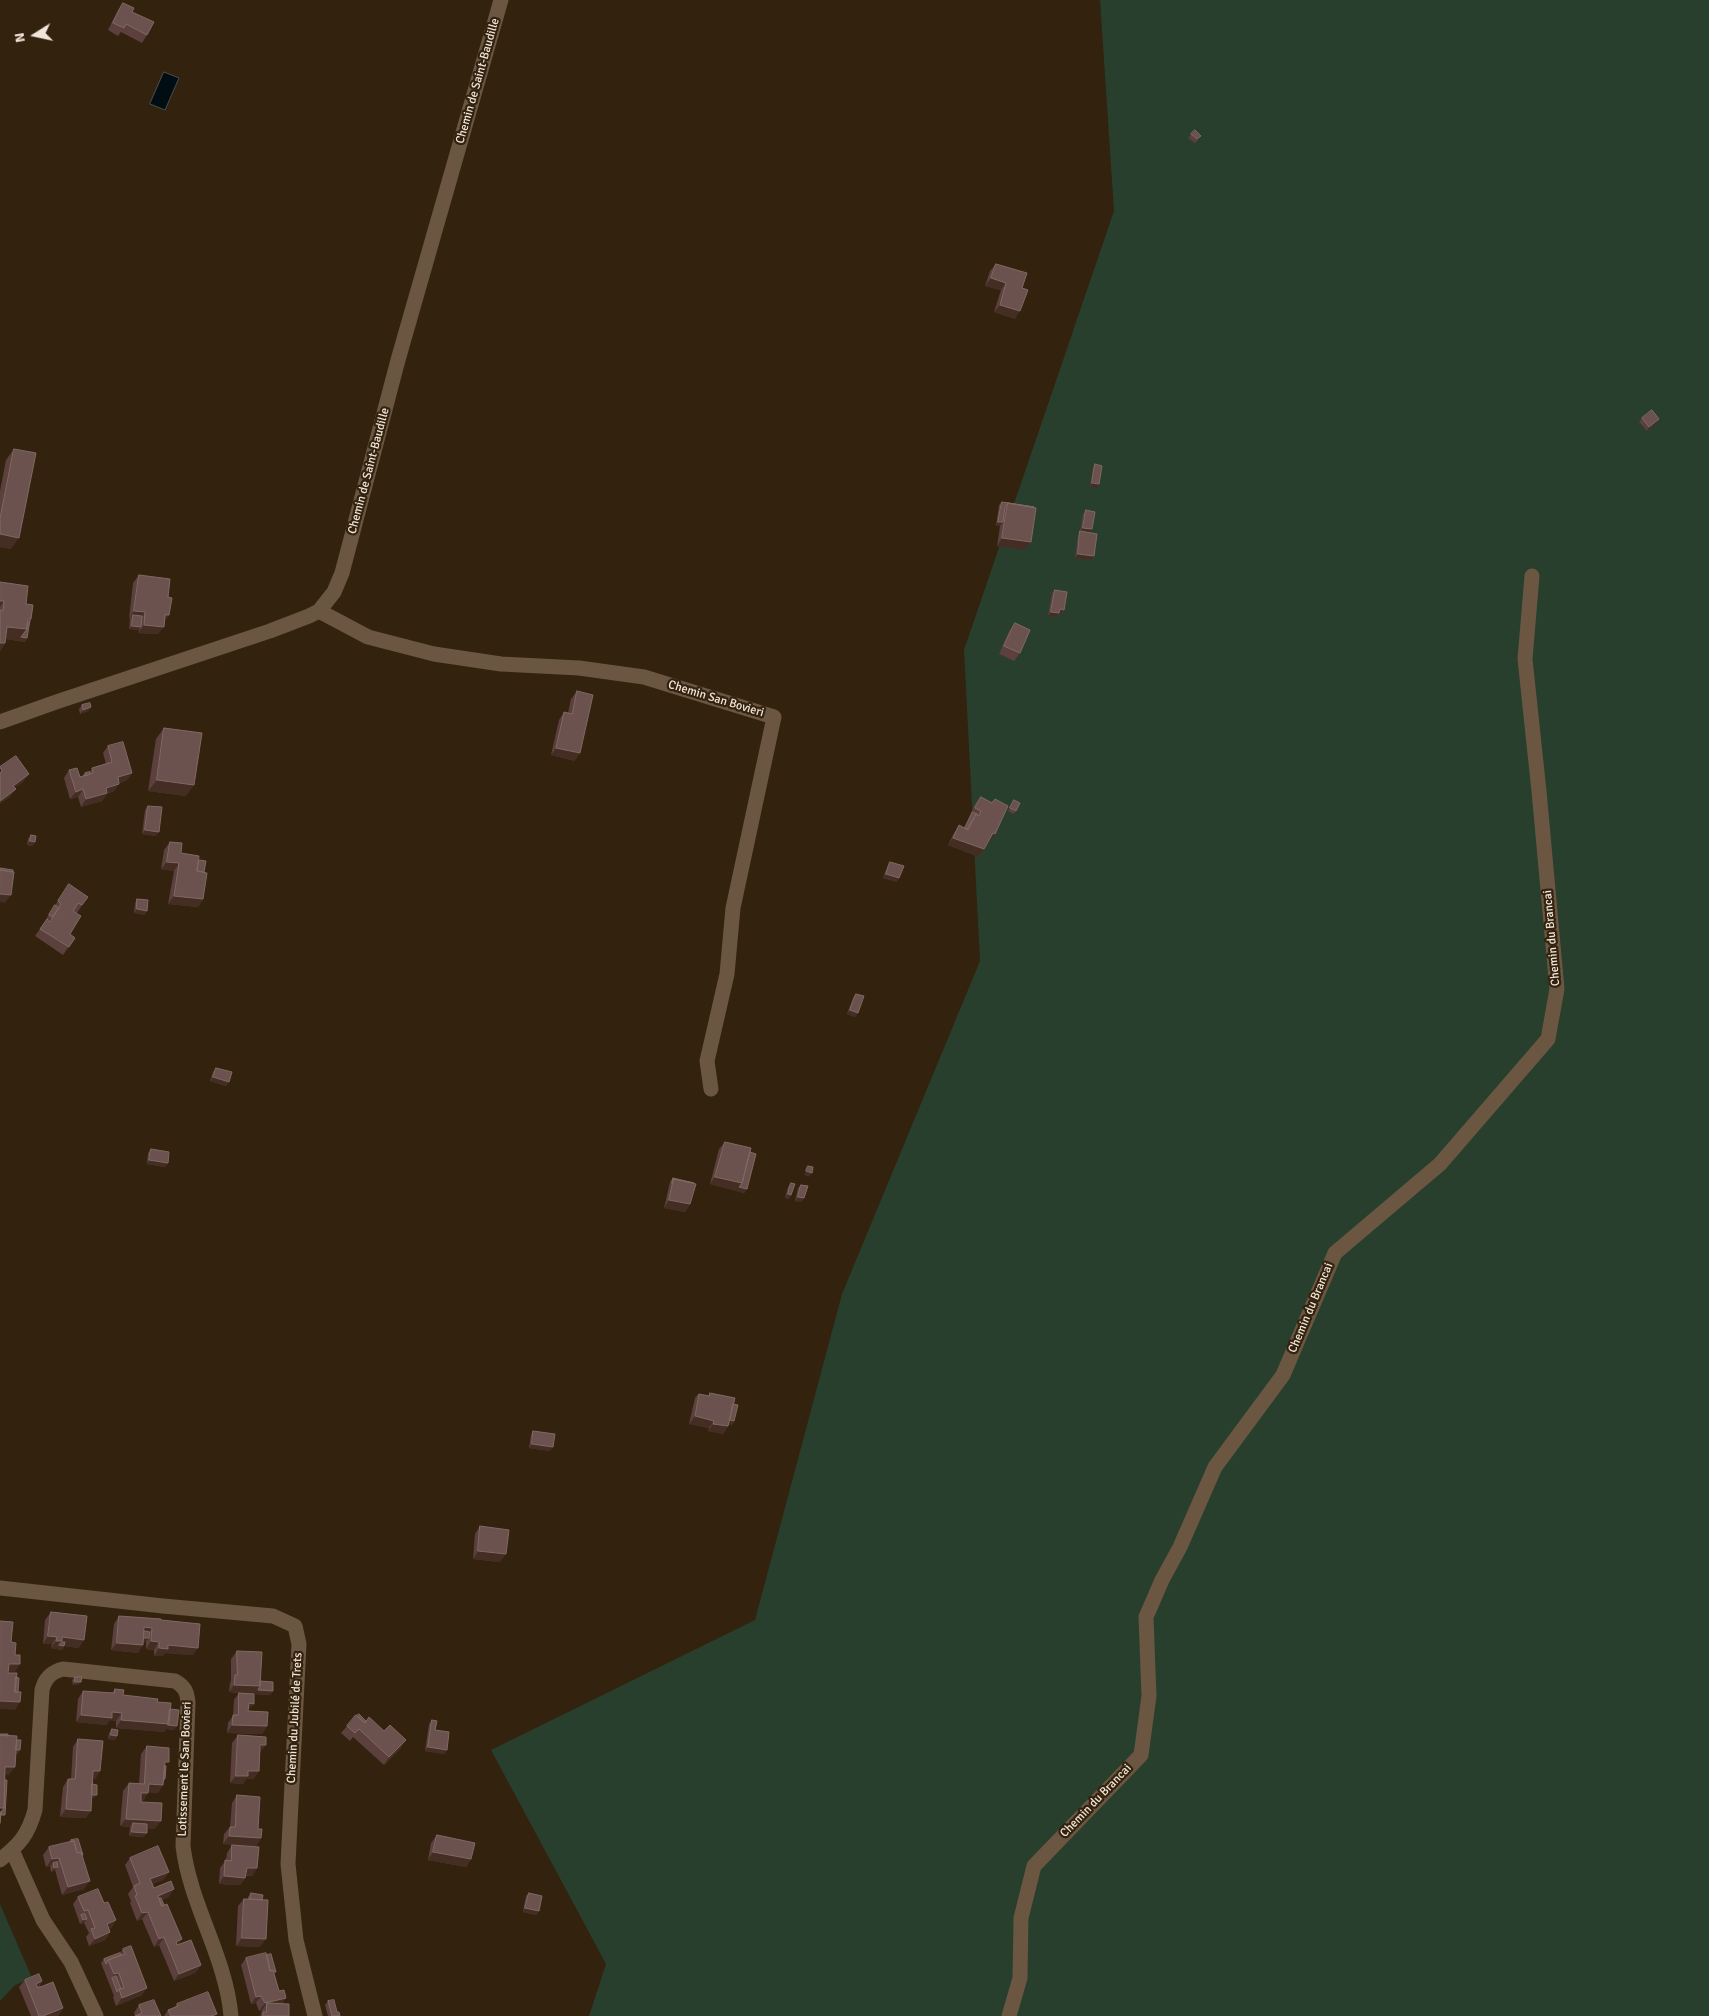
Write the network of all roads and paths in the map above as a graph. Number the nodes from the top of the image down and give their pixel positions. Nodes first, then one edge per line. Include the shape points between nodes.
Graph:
1 (501, 0) edge
2 (1532, 576) dead end
3 (320, 611) junction
4 (0, 722) edge
5 (711, 1089) dead end
6 (0, 1588) edge
7 (12, 1850) junction
8 (0, 1860) edge
9 (96, 2016) edge
10 (231, 2016) edge
11 (315, 2016) edge
12 (1010, 2016) edge

1 - 3 street, Chemin de Saint-Baudille via 398,360 342,573 334,592
2 - 12 street, Chemin du Brancai via 1524,659 1557,989 1548,1039 1440,1164 1335,1253 1283,1375 1215,1467 1146,1616 1149,1696 1141,1755 1034,1866 1021,1918 1020,1978
3 - 4 street via 270,631
3 - 5 street, Chemin San Bovieri via 368,637 434,654 501,664 579,668 644,677 774,717 733,908 727,974 707,1061
6 - 11 street, Chemin du Jubilé de Trets via 273,1616 295,1626 299,1644 288,1864 296,1940
7 - 8 street, Lotissement le San Bovieri
7 - 9 street via 43,1920 71,1962
7 - 10 street, Lotissement le San Bovieri via 24,1839 35,1810 42,1690 50,1675 63,1669 181,1684 188,1694 185,1863 223,1973

